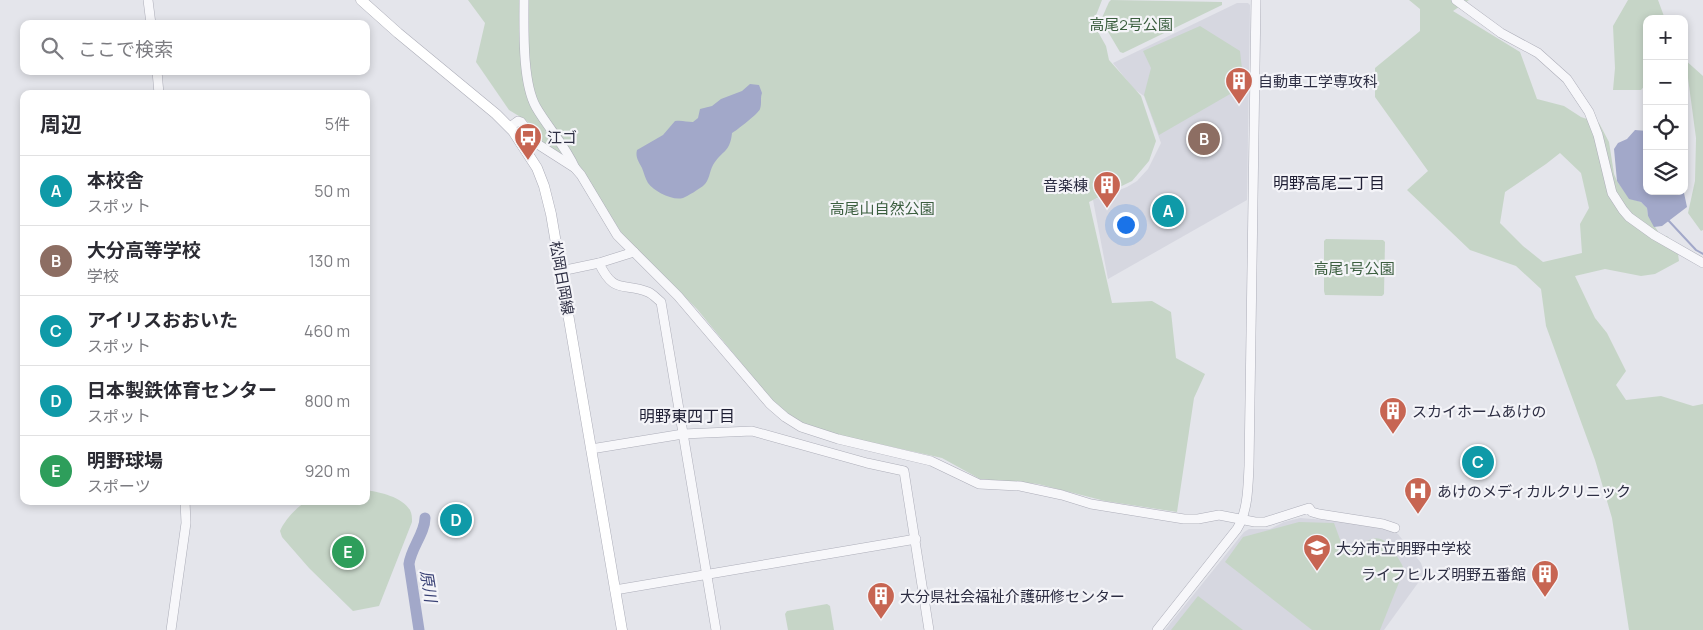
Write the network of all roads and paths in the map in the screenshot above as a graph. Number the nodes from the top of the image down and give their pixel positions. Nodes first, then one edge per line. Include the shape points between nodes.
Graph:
1 (148, 0) edge
2 (361, 0) edge
3 (524, 0) edge
4 (1256, 0) edge
5 (1456, 0) edge
6 (150, 20) edge
7 (157, 75) edge
8 (159, 90) edge
9 (510, 127) junction
10 (575, 168) junction
11 (634, 252) junction
12 (600, 263) junction
13 (1703, 263) edge
14 (561, 271) junction
15 (683, 434) junction
16 (591, 449) junction
17 (185, 505) edge
18 (1242, 520) junction
19 (1395, 528) dead end
20 (916, 539) junction
21 (707, 574) junction
22 (615, 590) junction
23 (170, 630) edge
24 (622, 630) edge
25 (716, 630) edge
26 (929, 630) edge
27 (1157, 630) edge

1 - 6 street
2 - 9 main road, 松岡日岡線
3 - 10 street via 531,96
4 - 18 street via 1249,466
5 - 13 street via 1538,53 1567,79 1589,112 1612,193 1623,210 1642,228
7 - 8 street
9 - 10 street via 521,122 538,145
9 - 14 main road, 松岡日岡線 via 532,158 542,180
10 - 11 street via 617,235
11 - 12 street
11 - 18 street via 688,307 770,404 801,427 931,461 979,484 1020,486 1091,504 1174,518 1193,520 1219,515
12 - 14 street
12 - 15 street via 608,280 621,287 650,292 661,302
14 - 16 main road, 松岡日岡線
15 - 16 street
15 - 20 street via 752,431 904,470
15 - 21 street
16 - 22 main road, 松岡日岡線
17 - 23 street via 186,523
18 - 19 street via 1265,522 1309,508 1318,514
18 - 27 street
20 - 21 street
20 - 26 street
21 - 22 street
21 - 25 street
22 - 24 main road, 松岡日岡線

